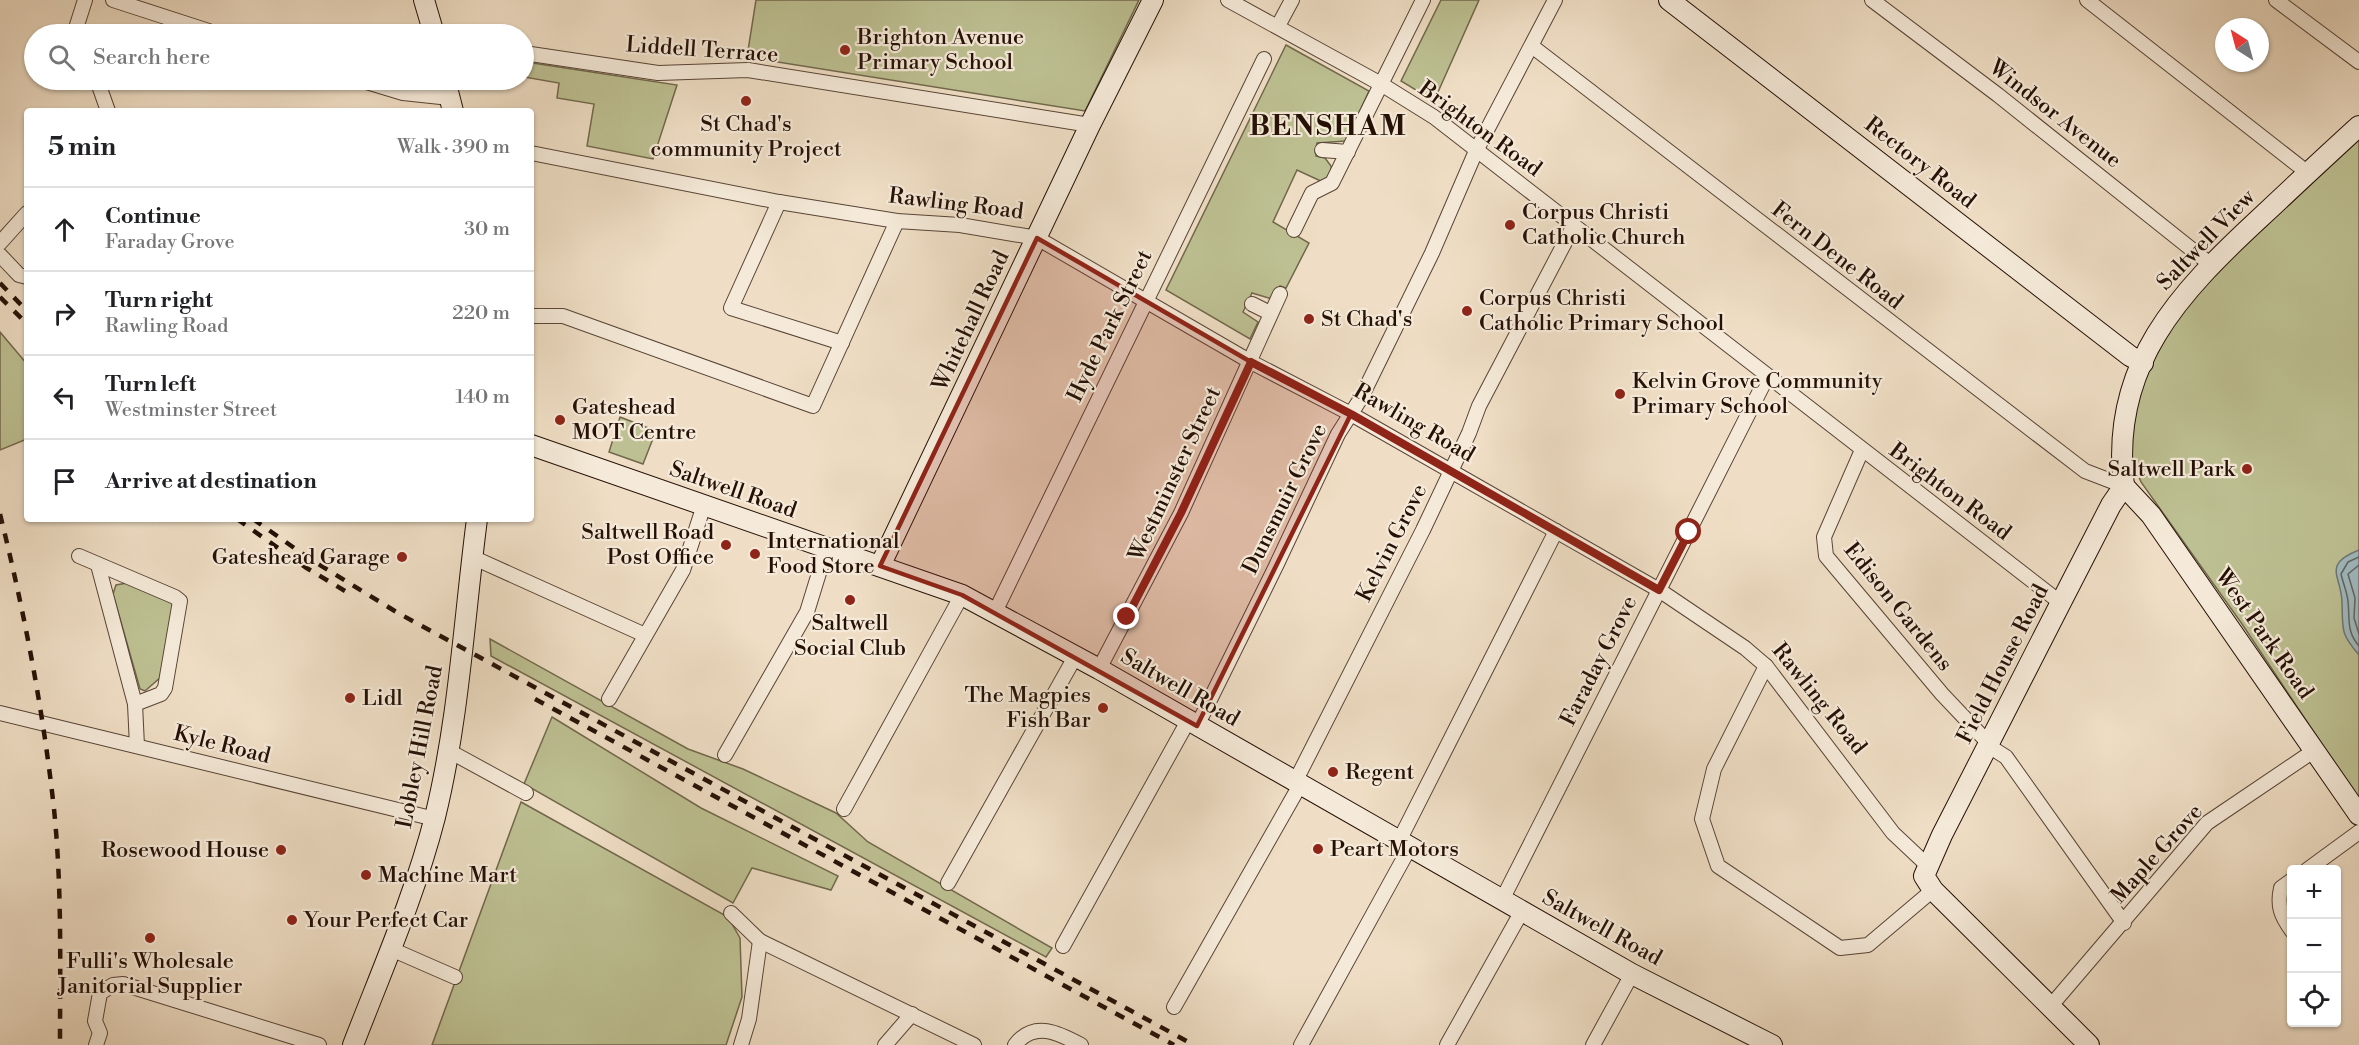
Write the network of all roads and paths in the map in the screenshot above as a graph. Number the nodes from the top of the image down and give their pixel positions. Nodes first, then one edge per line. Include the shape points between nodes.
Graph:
1 (85, 0) edge
2 (113, 0) edge
3 (424, 0) edge
4 (1153, 0) edge
5 (1228, 0) edge
6 (1292, 0) edge
7 (1423, 0) edge
8 (1555, 0) edge
9 (1669, 0) edge
10 (1872, 0) edge
11 (2087, 0) edge
12 (2276, 0) edge
13 (130, 3) edge
14 (77, 24) edge
15 (190, 24) edge
16 (431, 24) edge
17 (1278, 27) junction
18 (1533, 47) junction
19 (534, 54) edge
20 (1264, 59) dead end
21 (2359, 62) edge
22 (1382, 84) junction
23 (101, 90) edge
24 (393, 90) edge
25 (449, 96) edge
26 (107, 108) edge
27 (1090, 125) junction
28 (2359, 126) edge
29 (1322, 150) dead end
30 (1476, 151) junction
31 (1348, 152) junction
32 (534, 154) edge
33 (2308, 174) junction
34 (779, 202) junction
35 (24, 216) edge
36 (897, 221) junction
37 (1573, 227) junction
38 (1294, 230) dead end
39 (1037, 238) junction
40 (0, 243) edge
41 (0, 255) edge
42 (2210, 264) junction
43 (24, 276) edge
44 (1280, 294) dead end
45 (1145, 302) junction
46 (1252, 304) dead end
47 (1270, 313) junction
48 (534, 316) edge
49 (842, 344) junction
50 (1251, 362) junction
51 (2143, 363) junction
52 (1767, 377) junction
53 (1351, 414) junction
54 (534, 447) edge
55 (1862, 450) junction
56 (1451, 471) junction
57 (2124, 486) junction
58 (704, 505) junction
59 (477, 522) edge
60 (1556, 531) junction
61 (827, 547) junction
62 (79, 556) dead end
63 (472, 557) junction
64 (98, 565) junction
65 (880, 566) junction
66 (1659, 590) junction
67 (962, 595) junction
68 (2061, 603) junction
69 (995, 612) junction
70 (645, 635) junction
71 (1075, 657) junction
72 (1766, 666) junction
73 (1099, 669) junction
74 (609, 699) dead end
75 (135, 705) junction
76 (0, 713) edge
77 (1192, 723) junction
78 (1989, 742) junction
79 (136, 746) junction
80 (2315, 750) junction
81 (449, 752) junction
82 (725, 755) dead end
83 (1298, 783) junction
84 (526, 793) dead end
85 (844, 808) dead end
86 (2359, 815) edge
87 (435, 819) junction
88 (2359, 832) edge
89 (1405, 844) junction
90 (2314, 865) edge
91 (1927, 866) junction
92 (948, 883) dead end
93 (2287, 884) edge
94 (1933, 890) junction
95 (1502, 900) junction
96 (1522, 911) junction
97 (731, 913) dead end
98 (2124, 923) junction
99 (2287, 924) edge
100 (760, 940) junction
101 (1063, 946) dead end
102 (391, 949) junction
103 (1632, 974) junction
104 (455, 977) dead end
105 (1174, 1007) dead end
106 (2049, 1008) junction
107 (912, 1014) junction
108 (1743, 1039) edge
109 (1020, 1040) edge
110 (96, 1045) edge
111 (319, 1045) edge
112 (353, 1045) edge
113 (741, 1045) edge
114 (885, 1045) edge
115 (974, 1045) edge
116 (1081, 1045) edge
117 (1300, 1045) edge
118 (1447, 1045) edge
119 (1593, 1045) edge
120 (1772, 1045) edge
121 (2089, 1045) edge

1 - 14 street
2 - 13 street
3 - 16 street
4 - 27 street, Whitehall Road
5 - 17 street, Brighton Road
6 - 17 street
7 - 22 street
8 - 18 street, Dunsmuir Grove
9 - 51 street, Rectory Road via 2130,357
10 - 42 street, Windsor Avenue
11 - 33 street
12 - 21 street
13 - 15 street
17 - 22 street, Brighton Road
18 - 30 street, Dunsmuir Grove
18 - 57 street, Fern Dene Road via 2085,471
19 - 27 street, Liddell Terrace via 658,73 748,70
20 - 45 street, Hyde Park Street
22 - 30 street, Brighton Road via 1434,117
22 - 31 street
23 - 26 street
24 - 25 street
27 - 39 street, Whitehall Road
28 - 33 street, Saltwell View
29 - 31 street
30 - 37 street, Brighton Road
30 - 53 street, Dunsmuir Grove via 1432,253
31 - 38 street via 1332,183 1312,193
32 - 34 street, Rawling Road
33 - 42 street, Saltwell View
34 - 36 street, Rawling Road
34 - 49 street via 731,308
35 - 40 street
36 - 39 street, Rawling Road via 960,225
36 - 49 street
37 - 52 street, Brighton Road
37 - 56 street, Kelvin Grove via 1526,312
39 - 45 street, Rawling Road
39 - 65 street, Whitehall Road
41 - 43 street
42 - 51 street, Saltwell View via 2163,321
44 - 47 street, Westminster Street
45 - 50 street, Rawling Road
45 - 69 street, Hyde Park Street
46 - 47 street
47 - 50 street, Westminster Street
48 - 49 street via 563,316 813,406
50 - 53 street, Rawling Road
50 - 73 street, Westminster Street via 1176,523
51 - 57 street, Saltwell View via 2122,429
52 - 55 street, Brighton Road
52 - 66 street, Faraday Grove
53 - 56 street, Rawling Road
53 - 77 street, Dunsmuir Grove
54 - 58 street, Saltwell Road
55 - 68 street, Brighton Road
55 - 78 street, Edison Gardens via 1824,537 1826,556 1942,694
56 - 60 street, Rawling Road
56 - 83 street, Kelvin Grove
57 - 68 street, Field House Road
57 - 80 street, West Park Road via 2151,515
58 - 61 street, Saltwell Road
58 - 70 street via 683,570
59 - 63 street, Lobley Hill Road
60 - 66 street, Rawling Road
60 - 89 street
61 - 65 street, Saltwell Road
61 - 82 street via 807,612
62 - 64 street
63 - 70 street
63 - 81 street, Lobley Hill Road
64 - 75 street
64 - 75 street via 180,601 165,688
65 - 67 street, Saltwell Road
66 - 72 street, Rawling Road
66 - 95 street, Faraday Grove
67 - 69 street, Saltwell Road
67 - 85 street
68 - 78 street, Field House Road
69 - 71 street, Saltwell Road
70 - 74 street
71 - 73 street, Saltwell Road
71 - 92 street
72 - 91 street, Rawling Road via 1893,833
72 - 94 street via 1714,769 1701,819 1718,866 1840,948 1868,945
73 - 77 street, Saltwell Road
75 - 79 street
76 - 79 street, Kyle Road
77 - 83 street, Saltwell Road
77 - 101 street, Dunsmuir Grove
78 - 91 street, Field House Road
78 - 98 street, Edison Gardens via 2006,757
79 - 87 street, Kyle Road
80 - 86 street, West Park Road
80 - 98 street, Maple Grove via 2207,823
81 - 84 street
81 - 87 street, Lobley Hill Road
83 - 89 street, Saltwell Road
83 - 105 street, Kelvin Grove
87 - 102 street, Lobley Hill Road
88 - 90 street
89 - 95 street, Saltwell Road
89 - 117 street
91 - 94 street via 1924,876
93 - 99 street via 2281,888 2278,902
94 - 106 street
95 - 96 street, Saltwell Road
96 - 103 street, Saltwell Road
96 - 118 street
97 - 100 street
98 - 106 street, Maple Grove
100 - 107 street
100 - 113 street via 749,1019
102 - 104 street
102 - 112 street, Lobley Hill Road
103 - 108 street, Saltwell Road
103 - 119 street
106 - 121 street
107 - 114 street
107 - 115 street
108 - 120 street, Saltwell Road
109 - 116 street via 1049,1030
110 - 111 street via 100,993 123,984

